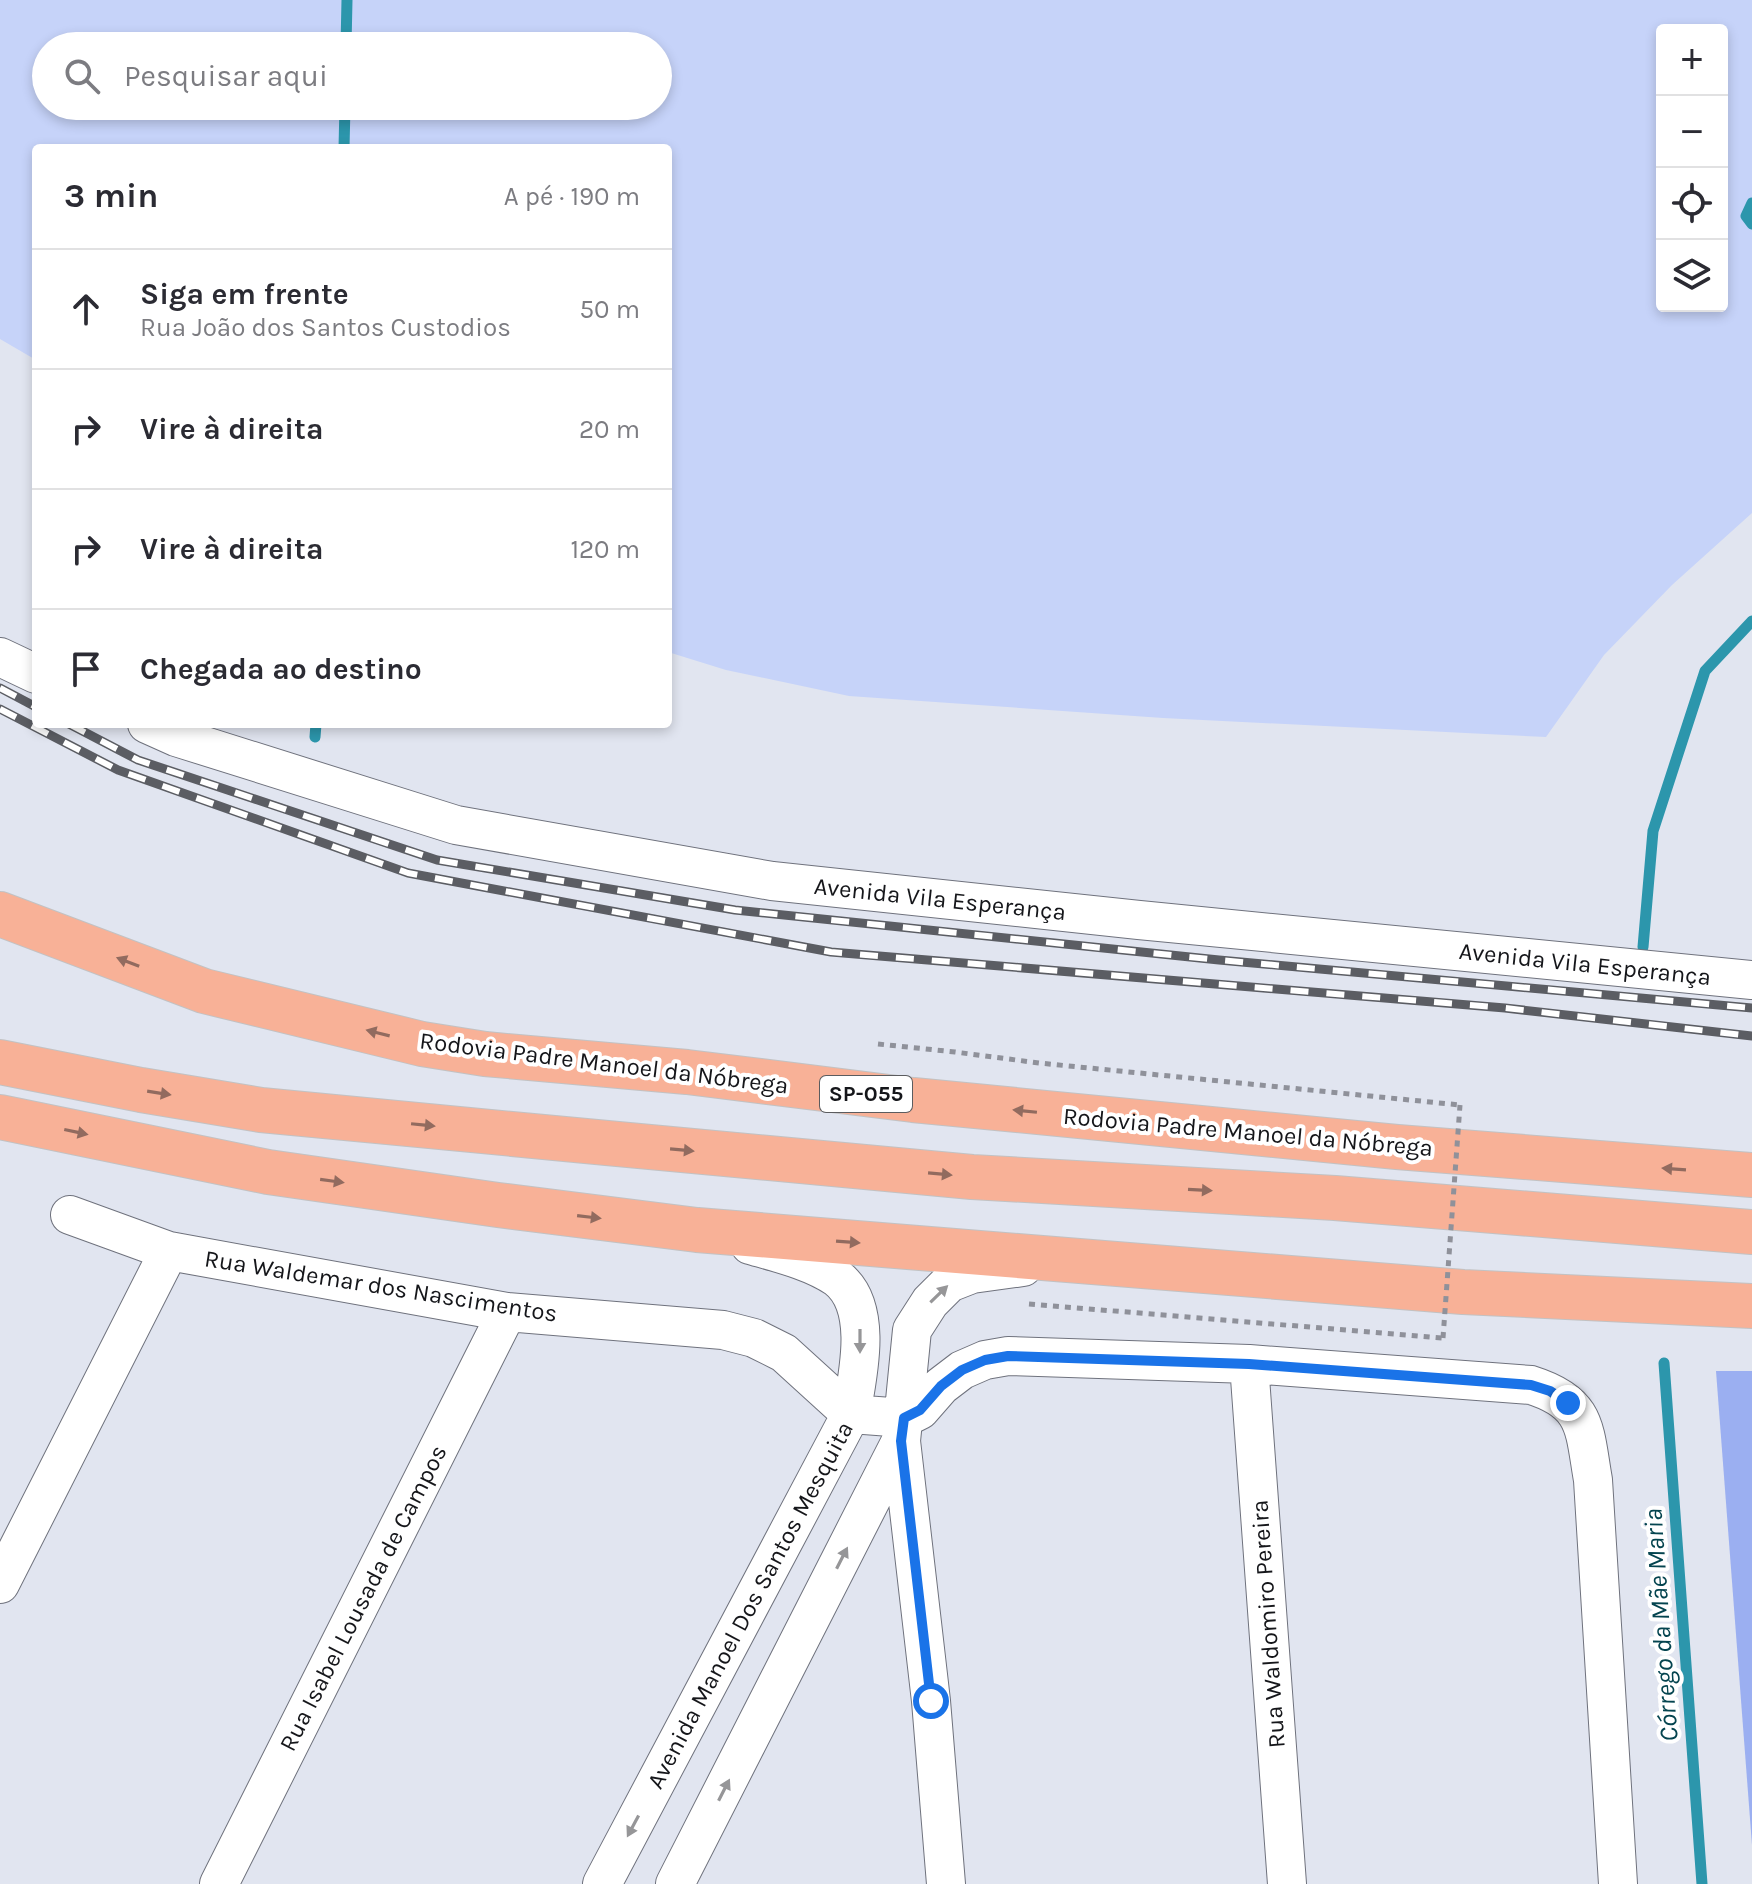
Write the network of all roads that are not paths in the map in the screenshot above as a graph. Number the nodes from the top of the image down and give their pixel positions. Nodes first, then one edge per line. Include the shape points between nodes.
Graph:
1 (0, 657) edge
2 (32, 672) edge
3 (156, 728) edge
4 (0, 914) edge
5 (1752, 980) edge
6 (0, 1062) edge
7 (0, 1117) edge
8 (1752, 1175) edge
9 (70, 1215) dead end
10 (697, 1230) junction
11 (1752, 1232) edge
12 (169, 1251) junction
13 (1081, 1260) junction
14 (1752, 1306) edge
15 (507, 1312) junction
16 (1249, 1364) junction
17 (851, 1414) junction
18 (902, 1429) junction
19 (0, 1584) edge
20 (219, 1884) edge
21 (602, 1884) edge
22 (675, 1884) edge
23 (946, 1884) edge
24 (1287, 1884) edge
25 (1618, 1884) edge

1 - 2 street
3 - 5 street, Avenida Vila Esperança via 456,825 772,881
8 -> 4 highway, Rodovia Padre Manoel da Nóbrega / SP-055 via 1381,1146 485,1054 422,1044 204,991
6 -> 11 highway via 261,1110 972,1177 1335,1198
7 -> 10 highway via 268,1172
9 - 12 street, Rua Waldemar dos Nascimentos
10 -> 13 highway
10 -> 17 street, Avenida Manoel Dos Santos Mesquita via 811,1265 839,1279 860,1315 860,1365
12 - 15 street, Rua Waldemar dos Nascimentos
12 - 19 street
13 - 14 highway via 1463,1292
18 -> 13 street via 912,1330 949,1283 972,1274
15 - 17 street, Rua Waldemar dos Nascimentos via 723,1330 754,1338 784,1353
15 - 20 street, Rua Isabel Lousada de Campos
16 - 18 street via 1008,1356 985,1360 941,1386
16 - 24 street, Rua Waldomiro Pereira
16 - 25 street via 1531,1385 1568,1403 1583,1423 1593,1480
17 - 18 street
17 -> 21 street, Avenida Manoel Dos Santos Mesquita
22 -> 18 street
18 - 23 street

